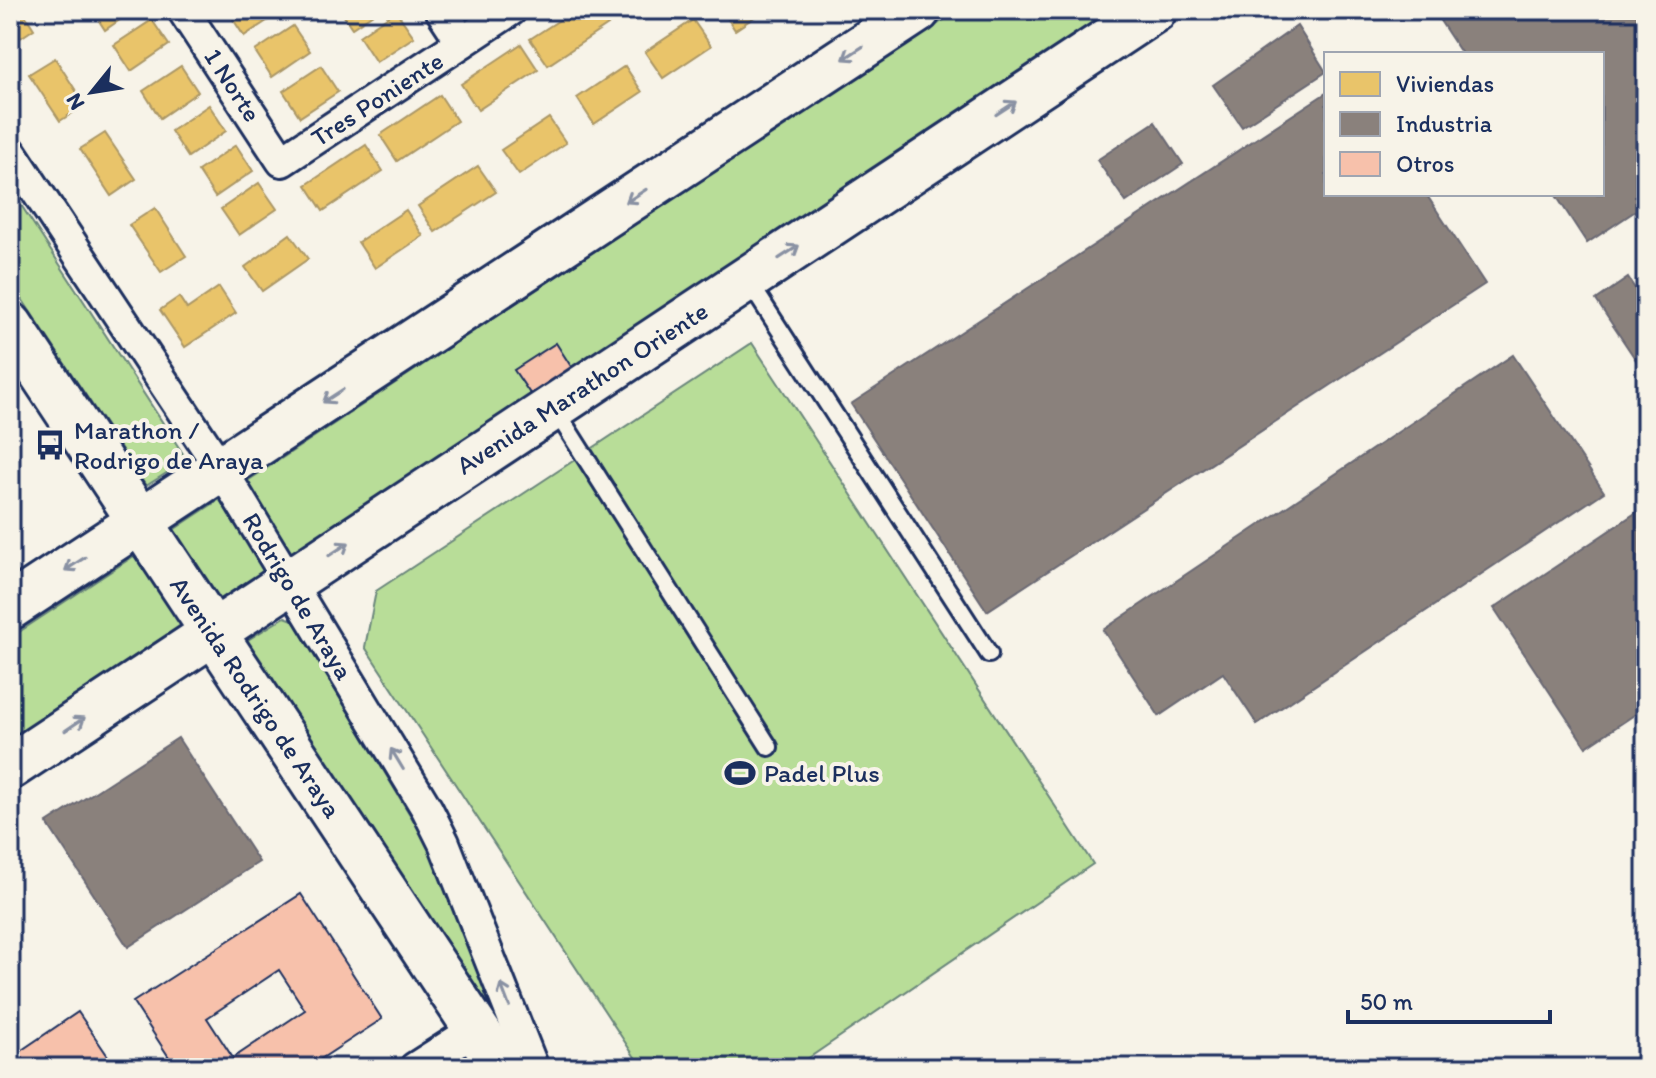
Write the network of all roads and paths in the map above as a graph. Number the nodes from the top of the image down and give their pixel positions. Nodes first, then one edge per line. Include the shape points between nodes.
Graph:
1 (183, 10) edge
2 (441, 10) edge
3 (511, 10) edge
4 (918, 10) edge
5 (1154, 10) edge
6 (462, 42) junction
7 (10, 151) edge
8 (282, 161) joint
9 (747, 279) junction
10 (10, 325) edge
11 (554, 408) junction
12 (221, 469) junction
13 (140, 522) junction
14 (290, 581) junction
15 (10, 607) edge
16 (213, 632) junction
17 (989, 654) dead end
18 (769, 747) dead end
19 (10, 767) edge
20 (476, 1029) junction
21 (415, 1068) edge
22 (502, 1068) edge
23 (533, 1068) edge

1 - 8 street, 1 Norte
2 - 6 street
3 - 6 street, Tres Poniente
4 -> 12 main road
9 -> 5 main road, Avenida Marathon Oriente
6 - 8 street, Tres Poniente
7 - 12 street, Rodrigo de Araya
9 - 11 main road, Avenida Marathon Oriente
9 - 17 lane
10 - 13 main road, Avenida Rodrigo de Araya
14 -> 11 main road, Avenida Marathon Oriente
11 - 18 lane
12 - 13 main road
12 - 14 street, Rodrigo de Araya
13 -> 15 main road
13 - 16 main road, Avenida Rodrigo de Araya
14 - 16 main road, Avenida Marathon Oriente
23 -> 14 street, Rodrigo de Araya via 439,832
19 -> 16 main road, Avenida Marathon Oriente
16 - 20 main road, Avenida Rodrigo de Araya
20 - 21 street
20 - 22 main road, Avenida Rodrigo de Araya

